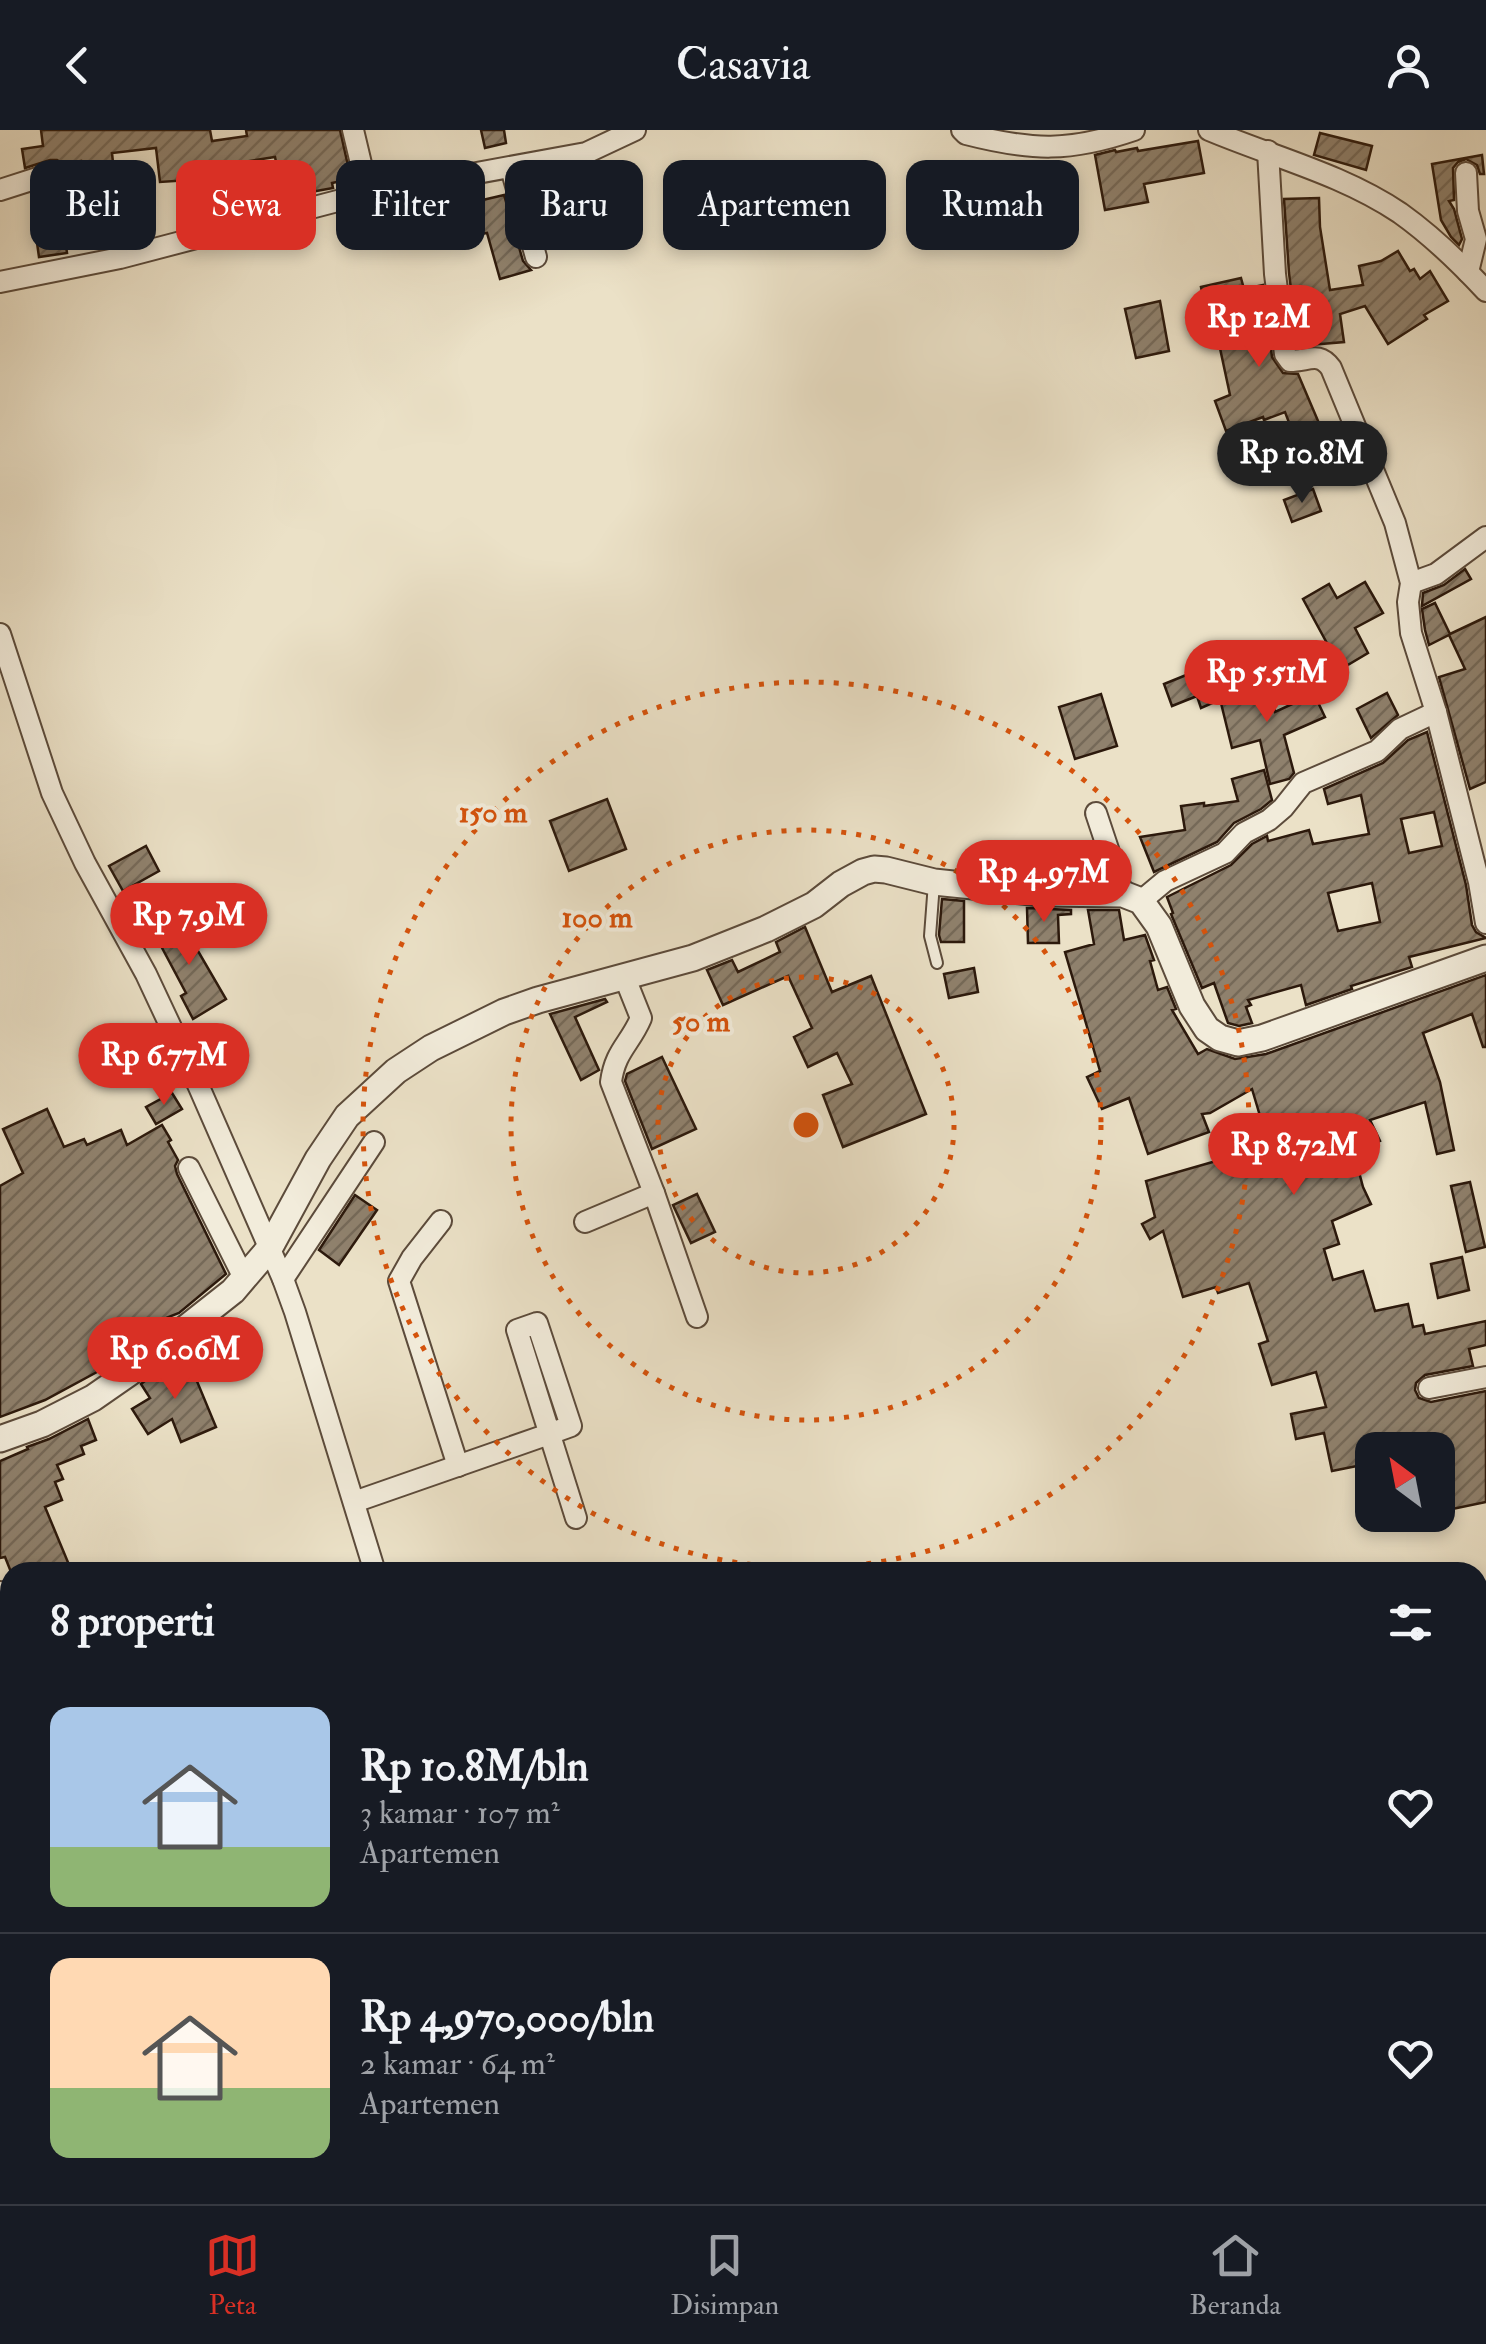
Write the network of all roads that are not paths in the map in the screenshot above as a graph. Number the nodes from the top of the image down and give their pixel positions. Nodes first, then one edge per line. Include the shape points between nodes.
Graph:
1 (354, 130) edge
2 (636, 130) edge
3 (962, 130) edge
4 (1134, 130) edge
5 (1209, 130) edge
6 (1268, 152) junction
7 (361, 160) edge
8 (554, 160) edge
9 (1466, 173) dead end
10 (30, 180) edge
11 (0, 190) edge
12 (336, 201) edge
13 (534, 250) edge
14 (536, 257) dead end
15 (1468, 272) junction
16 (0, 282) edge
17 (1486, 291) edge
18 (1486, 537) edge
19 (1410, 583) junction
20 (0, 634) edge
21 (1436, 712) junction
22 (1096, 813) dead end
23 (934, 882) junction
24 (1132, 898) junction
25 (1486, 923) edge
26 (1486, 958) edge
27 (938, 963) dead end
28 (625, 978) junction
29 (374, 1142) dead end
30 (189, 1168) dead end
31 (654, 1194) junction
32 (440, 1221) dead end
33 (586, 1222) dead end
34 (269, 1249) junction
35 (244, 1278) junction
36 (283, 1280) junction
37 (697, 1317) dead end
38 (1486, 1377) edge
39 (1430, 1388) dead end
40 (548, 1434) junction
41 (0, 1439) edge
42 (458, 1466) junction
43 (354, 1502) junction
44 (576, 1518) dead end
45 (372, 1562) edge

1 - 7 street
2 - 8 street via 586,154
3 - 4 street via 1002,143 1055,147
5 - 6 street
6 - 15 street via 1397,211
6 - 19 street via 1286,354 1290,361 1319,357 1331,368 1394,523
9 - 15 street via 1476,239
10 - 11 street
12 - 16 street
13 - 14 street
15 - 17 street
18 - 19 street via 1436,574
19 - 21 street via 1411,633
20 - 34 street via 52,793 200,1087
21 - 24 street via 1400,730 1378,751 1303,783 1225,853
21 - 25 street
22 - 24 street
23 - 24 street
23 - 27 lane via 930,936
23 - 28 street via 874,868 766,929
24 - 26 street via 1159,926 1207,1029 1238,1043
28 - 31 street via 642,1018 613,1065 611,1082
28 - 34 street via 504,1012 396,1071 347,1116
29 - 36 street
30 - 35 street
31 - 33 street
31 - 37 street
32 - 42 street via 399,1282
34 - 35 street
34 - 36 street
35 - 41 street via 93,1398
36 - 43 street
38 - 39 street
40 - 40 street via 517,1330 537,1323 571,1426
40 - 42 street
40 - 44 street
42 - 43 street
43 - 45 street

